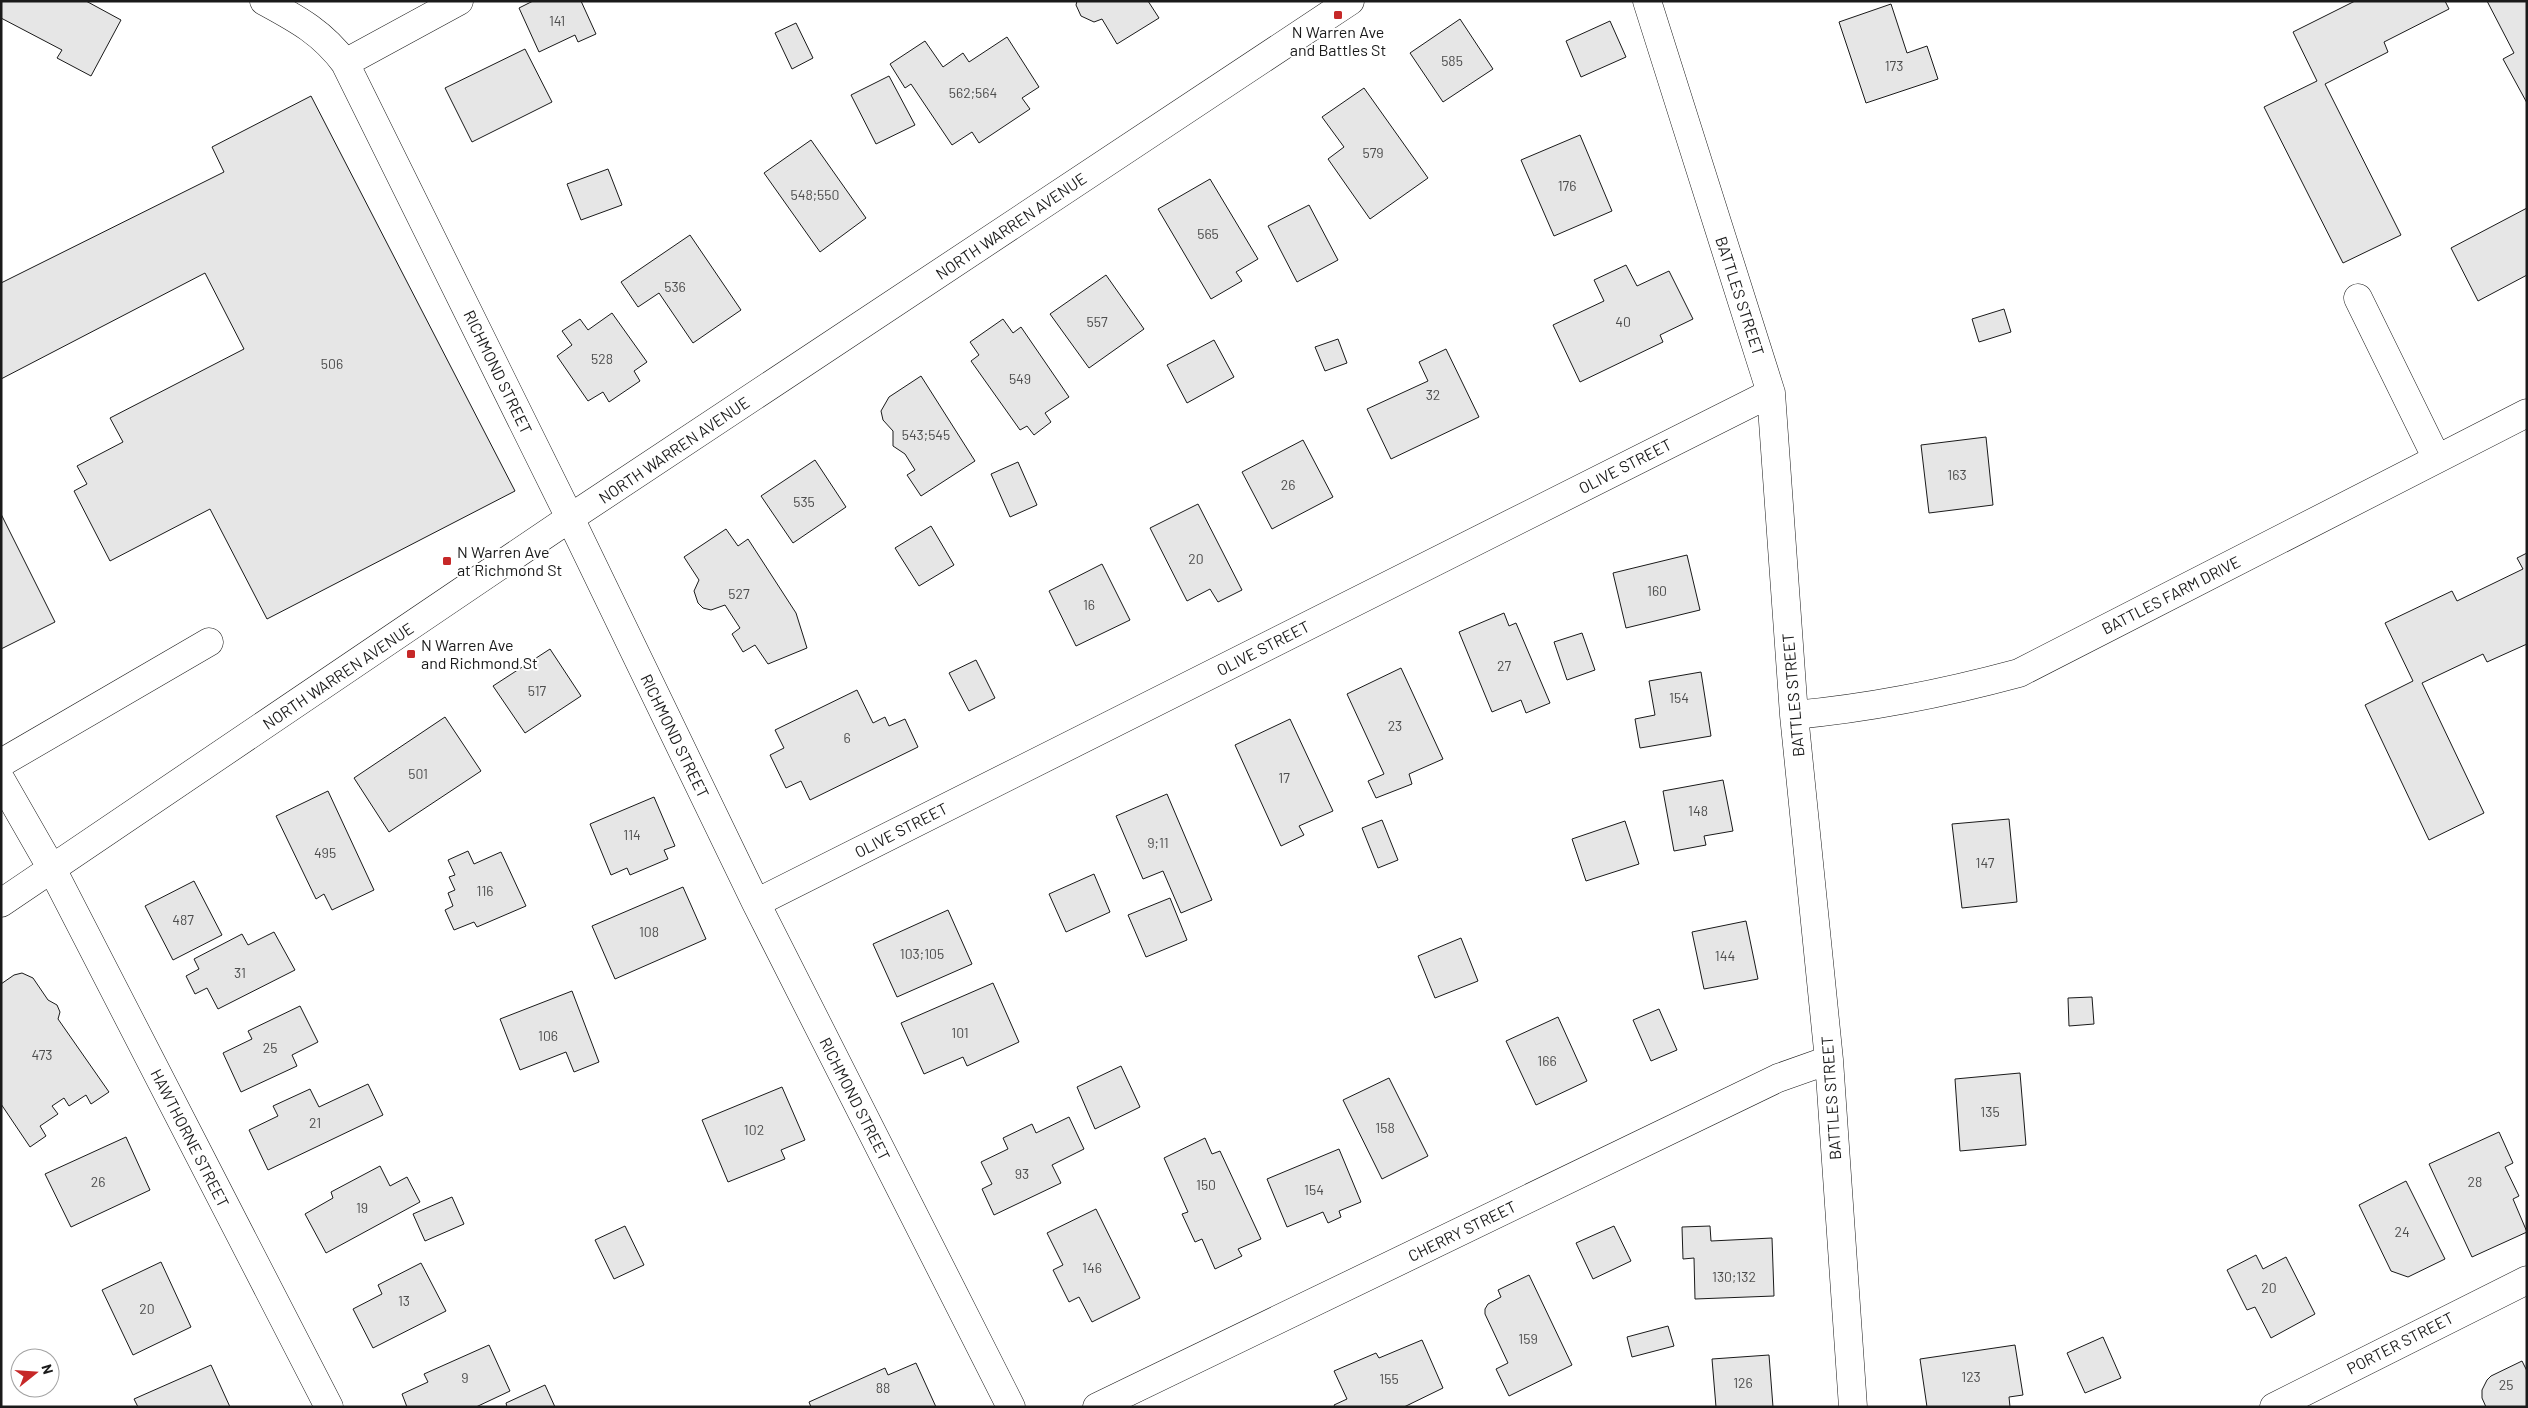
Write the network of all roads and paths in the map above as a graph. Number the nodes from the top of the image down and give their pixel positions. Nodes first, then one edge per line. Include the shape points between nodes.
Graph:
1 (264, 1) edge
2 (459, 1) edge
3 (1350, 1) edge
4 (1646, 1) edge
5 (345, 63) junction
6 (2358, 298) dead end
7 (1771, 392) junction
8 (2527, 413) edge
9 (2437, 460) junction
10 (570, 518) junction
11 (209, 642) dead end
12 (1794, 715) junction
13 (1, 763) edge
14 (1, 780) edge
15 (52, 869) junction
16 (1, 903) edge
17 (756, 903) junction
18 (1829, 1060) junction
19 (2527, 1280) edge
20 (329, 1407) edge
21 (1011, 1407) edge
22 (1097, 1407) edge
23 (1852, 1407) edge
24 (2274, 1407) edge

1 - 5 street, RICHMOND STREET via 318,33
2 - 5 street
3 - 10 street, NORTH WARREN AVENUE
4 - 7 street, BATTLES STREET
5 - 10 street, RICHMOND STREET
6 - 9 street
7 - 12 street, BATTLES STREET
7 - 17 street, OLIVE STREET
8 - 9 street, BATTLES FARM DRIVE
9 - 12 street, BATTLES FARM DRIVE via 2019,673 1946,692
10 - 15 street, NORTH WARREN AVENUE
10 - 17 street, RICHMOND STREET
11 - 13 street
12 - 18 street, BATTLES STREET
14 - 15 street, HAWTHORNE STREET
15 - 16 street, NORTH WARREN AVENUE
15 - 20 street, HAWTHORNE STREET
17 - 21 street, RICHMOND STREET
18 - 22 street, CHERRY STREET via 1769,1082
18 - 23 street, BATTLES STREET
19 - 24 street, PORTER STREET

